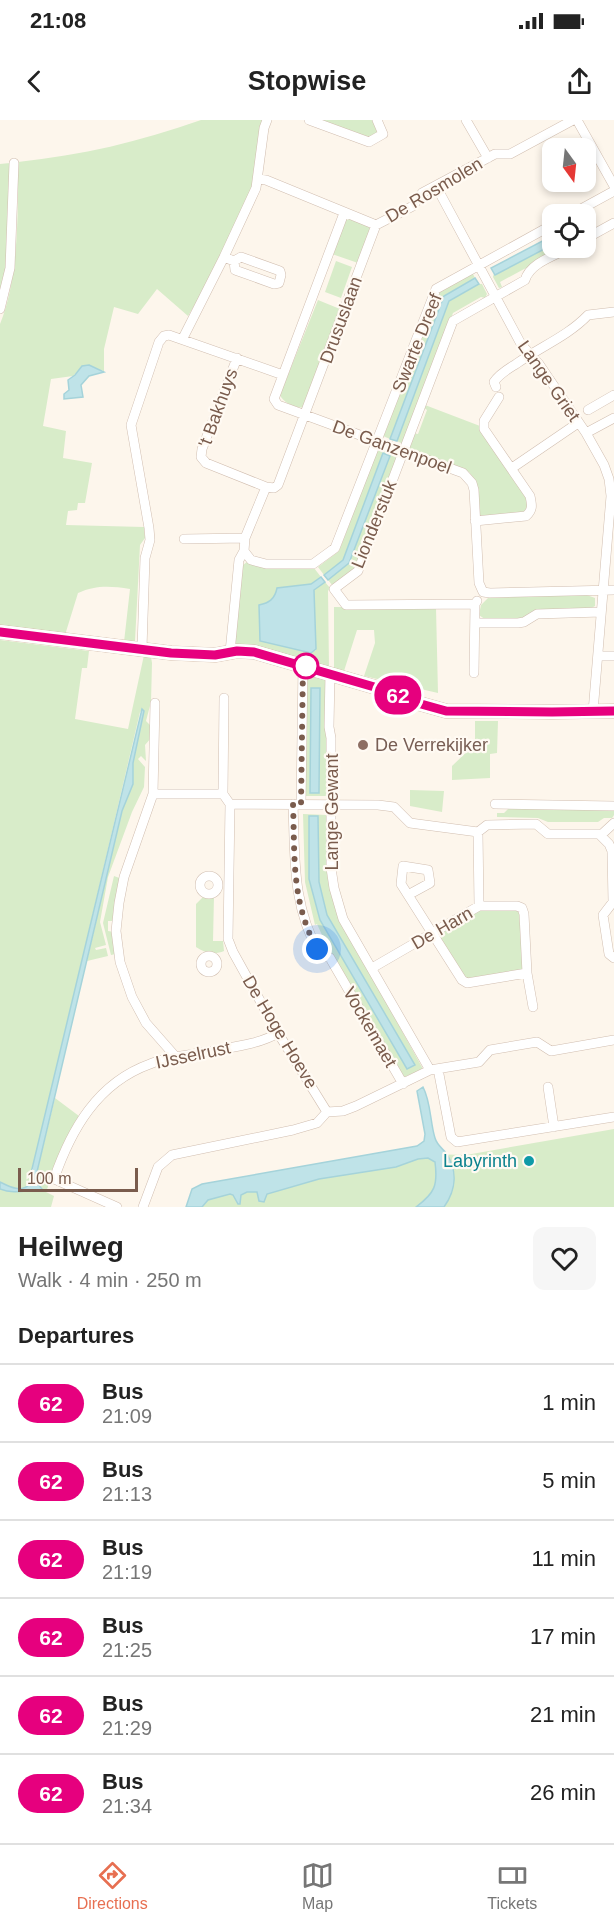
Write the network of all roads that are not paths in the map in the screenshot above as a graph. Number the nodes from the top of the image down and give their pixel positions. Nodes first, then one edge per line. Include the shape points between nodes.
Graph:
1 (267, 120) edge
2 (309, 120) edge
3 (377, 120) edge
4 (466, 120) edge
5 (575, 120) edge
6 (488, 158) junction
7 (14, 163) dead end
8 (258, 179) junction
9 (436, 186) junction
10 (614, 186) edge
11 (614, 191) edge
12 (590, 204) edge
13 (344, 213) junction
14 (614, 223) edge
15 (376, 225) junction
16 (542, 231) edge
17 (596, 233) edge
18 (225, 257) junction
19 (550, 258) edge
20 (234, 261) junction
21 (480, 265) junction
22 (497, 297) junction
23 (0, 309) edge
24 (614, 312) edge
25 (183, 338) junction
26 (530, 354) junction
27 (237, 358) junction
28 (283, 375) junction
29 (496, 387) dead end
30 (499, 397) dead end
31 (611, 397) edge
32 (614, 409) edge
33 (588, 410) dead end
34 (305, 415) junction
35 (614, 417) edge
36 (578, 423) junction
37 (586, 434) junction
38 (377, 441) junction
39 (403, 450) junction
40 (512, 468) junction
41 (266, 487) junction
42 (475, 521) junction
43 (184, 538) dead end
44 (245, 538) junction
45 (244, 551) junction
46 (603, 589) junction
47 (614, 590) edge
48 (483, 591) junction
49 (475, 604) junction
50 (601, 612) junction
51 (476, 622) junction
52 (0, 632) edge
53 (142, 648) junction
54 (230, 652) junction
55 (598, 656) junction
56 (614, 656) edge
57 (303, 665) junction
58 (474, 673) dead end
59 (330, 674) junction
60 (224, 698) dead end
61 (155, 703) dead end
62 (614, 711) edge
63 (593, 712) junction
64 (153, 794) junction
65 (223, 794) junction
66 (230, 804) junction
67 (297, 804) junction
68 (330, 804) junction
69 (495, 804) dead end
70 (614, 806) edge
71 (614, 823) edge
72 (478, 832) junction
73 (601, 835) junction
74 (228, 884) junction
75 (218, 885) dead end
76 (408, 895) dead end
77 (479, 906) junction
78 (431, 933) junction
79 (233, 952) junction
80 (614, 958) edge
81 (217, 961) dead end
82 (372, 968) junction
83 (527, 974) junction
84 (533, 1007) dead end
85 (278, 1033) junction
86 (612, 1040) edge
87 (175, 1056) junction
88 (434, 1070) junction
89 (404, 1084) junction
90 (548, 1087) dead end
91 (327, 1112) junction
92 (614, 1117) edge
93 (554, 1127) junction
94 (117, 1207) edge
95 (143, 1207) edge

1 - 8 street
2 - 3 street via 369,142 383,134
4 - 6 street
5 - 6 street, De Rosmolen via 510,154
5 - 10 street
6 - 9 street, De Rosmolen
7 - 23 street via 10,268
8 - 13 street, De Rosmolen
8 - 18 street
9 - 15 street, De Rosmolen via 422,193 413,206
9 - 21 street, Lange Griet
11 - 12 street
13 - 15 street, De Rosmolen
13 - 28 street, Drususlaan
14 - 17 street
15 - 34 street, Drususlaan
16 - 21 street, Swarte Dreef
18 - 20 street
18 - 25 street
19 - 22 street, Lionderstuk
20 - 20 street via 241,257 280,271 281,279 274,284 235,270
21 - 22 street, Lange Griet
21 - 38 street, Swarte Dreef via 436,289
22 - 26 street, Lange Griet
22 - 39 street, Lionderstuk via 453,321
24 - 26 street via 588,315
25 - 27 street
25 - 53 street via 169,335 159,342 131,425 150,540 145,558
26 - 29 street via 498,376
26 - 36 street, Lange Griet
27 - 28 street
27 - 41 street, 't Bakhuys via 201,457 206,463
28 - 34 street, De Ganzenpoel via 274,399 278,405
30 - 40 street via 484,421 484,429
31 - 32 street
31 - 33 street
34 - 38 street, De Ganzenpoel
34 - 41 street, Drususlaan via 278,485
35 - 37 street
36 - 37 street, Lange Griet
36 - 40 street
37 - 46 street, Lange Griet via 604,465 610,487
38 - 39 street, De Ganzenpoel
38 - 45 street, Swarte Dreef via 335,548 314,564 266,564 251,560
39 - 42 street, De Ganzenpoel via 463,473 474,490
39 - 49 street, Lionderstuk via 358,571 334,589 346,605
40 - 42 street via 530,496 531,512 526,516
41 - 44 street
42 - 48 street, De Ganzenpoel via 479,583
43 - 44 street
44 - 45 street
45 - 54 street via 239,560
46 - 47 street
46 - 48 street
46 - 50 street, Lange Griet
48 - 49 street
49 - 51 street
50 - 51 street via 537,614 524,622
50 - 55 street, Lange Griet
51 - 58 street
52 - 53 street
53 - 54 street via 171,653
54 - 57 street via 254,652
55 - 56 street
55 - 63 street, Lange Griet
57 - 59 street
57 - 67 street, Vockemaet
59 - 63 street via 446,711
59 - 68 street, Lange Gewant
60 - 65 street
61 - 64 street
62 - 63 street
64 - 65 street
64 - 87 street via 124,877 116,931 120,962 132,998 146,1023
65 - 66 street
66 - 67 street
66 - 74 street, De Hoge Hoeve
67 - 68 street
67 - 89 street, Vockemaet via 296,887 307,929 320,954 330,958
68 - 72 street via 394,807 410,823
68 - 82 street, Lange Gewant via 331,868 337,902
69 - 70 street
71 - 73 street
72 - 73 street via 487,825 536,824 548,834
72 - 77 street, De Harn
73 - 80 street via 612,851 613,902 603,915 609,954
74 - 75 street
74 - 79 street, De Hoge Hoeve via 228,939
76 - 78 street
77 - 78 street, De Harn
77 - 83 street via 522,908
78 - 82 street, De Harn
78 - 83 street via 466,983
79 - 81 street
79 - 85 street, De Hoge Hoeve
82 - 88 street, Lange Gewant
83 - 84 street
85 - 87 street, IJsselrust via 247,1044
85 - 91 street, De Hoge Hoeve
86 - 88 street via 551,1051 537,1042 490,1050 479,1062
87 - 94 street, IJsselrust via 128,1073 101,1094 83,1116 58,1167 54,1179 59,1183
88 - 89 street
88 - 93 street, Lange Gewant via 451,1137 457,1142
89 - 91 street via 343,1111
90 - 93 street
91 - 95 street via 317,1123 293,1130 172,1155 158,1167
92 - 93 street, Lange Gewant

